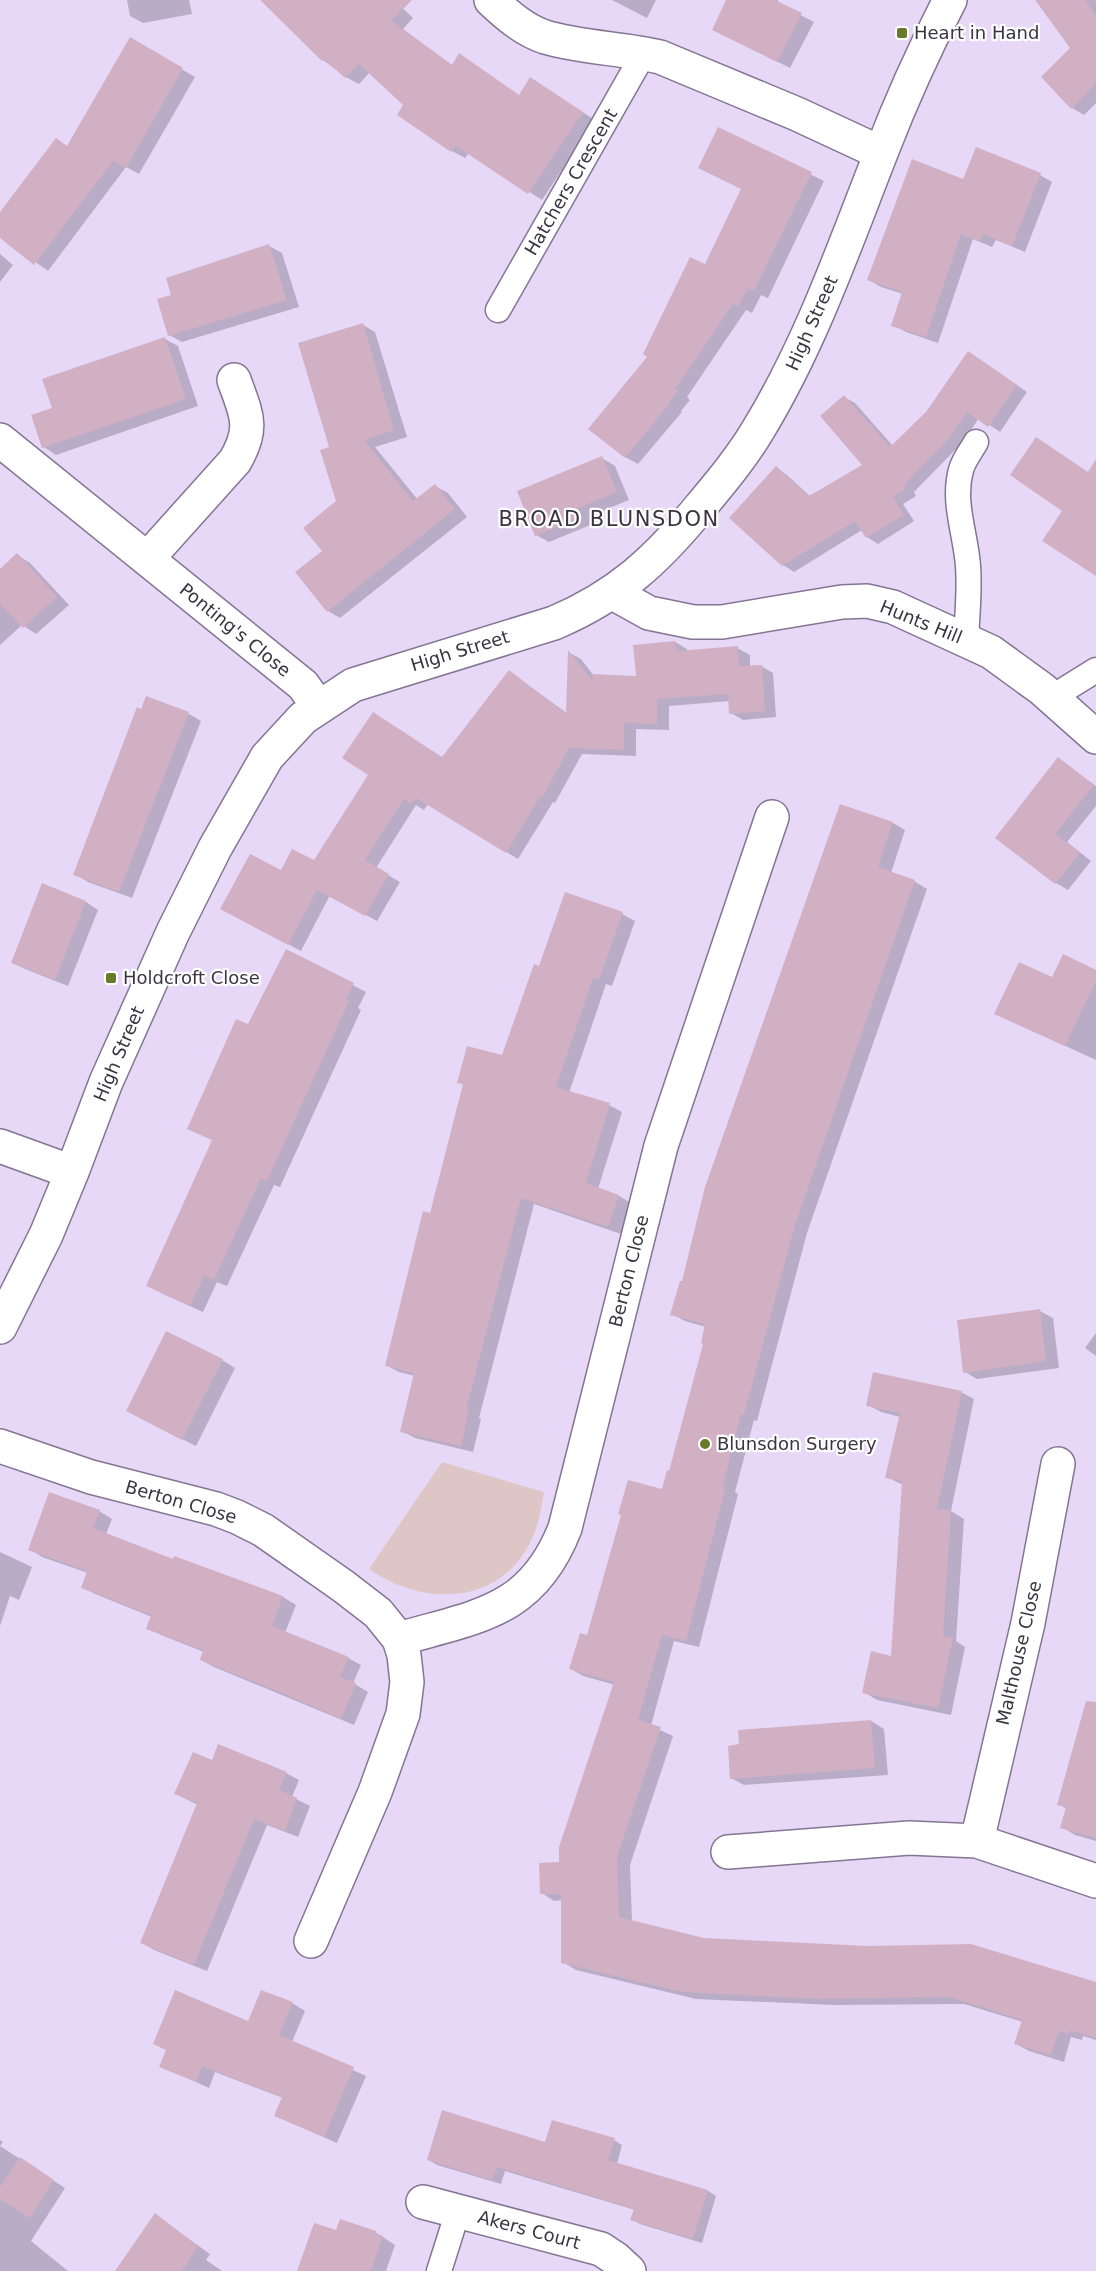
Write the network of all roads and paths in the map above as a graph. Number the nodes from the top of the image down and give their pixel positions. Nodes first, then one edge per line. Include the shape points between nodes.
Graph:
1 (491, 0) edge
2 (950, 0) edge
3 (644, 53) junction
4 (881, 153) junction
5 (498, 310) dead end
6 (234, 380) dead end
7 (0, 440) edge
8 (976, 442) dead end
9 (147, 559) junction
10 (613, 593) junction
11 (966, 640) junction
12 (1096, 670) edge
13 (1051, 698) junction
14 (318, 706) junction
15 (1096, 737) edge
16 (772, 817) dead end
17 (0, 1146) edge
18 (72, 1172) junction
19 (2, 1317) edge
20 (0, 1446) edge
21 (1058, 1464) dead end
22 (399, 1639) junction
23 (977, 1842) junction
24 (728, 1852) dead end
25 (1096, 1881) edge
26 (311, 1941) dead end
27 (423, 2202) dead end
28 (458, 2211) junction
29 (439, 2271) edge
30 (629, 2271) edge

1 - 3 street via 513,20 544,37
2 - 4 street, High Street
3 - 4 street via 685,66
3 - 5 lane, Hatchers Crescent
4 - 10 street, High Street via 803,348 758,431 685,526
6 - 9 street via 247,417 245,444 235,461
7 - 9 street, Ponting's Close
8 - 11 lane via 961,468 958,483 968,570
9 - 14 street, Ponting's Close via 303,685
10 - 11 street, Hunts Hill via 649,614 693,622 722,622 867,601 902,610
10 - 14 street, High Street via 554,623 353,685
11 - 13 street, Hunts Hill via 991,652
12 - 13 lane
13 - 15 street, Hunts Hill
14 - 18 street, High Street via 267,757 215,848 136,1011
16 - 22 street, Berton Close via 661,1146 565,1528 556,1550 535,1581 505,1604
17 - 18 street
18 - 19 street, High Street via 46,1235
20 - 22 street, Berton Close via 91,1477 237,1517 263,1530 343,1586 378,1613
21 - 23 street, Malthouse Close via 1028,1623
22 - 26 street, Berton Close via 407,1682 403,1714 375,1792
23 - 24 street via 909,1838
23 - 25 street
27 - 28 street, Akers Court
28 - 29 lane
28 - 30 street, Akers Court via 601,2249

